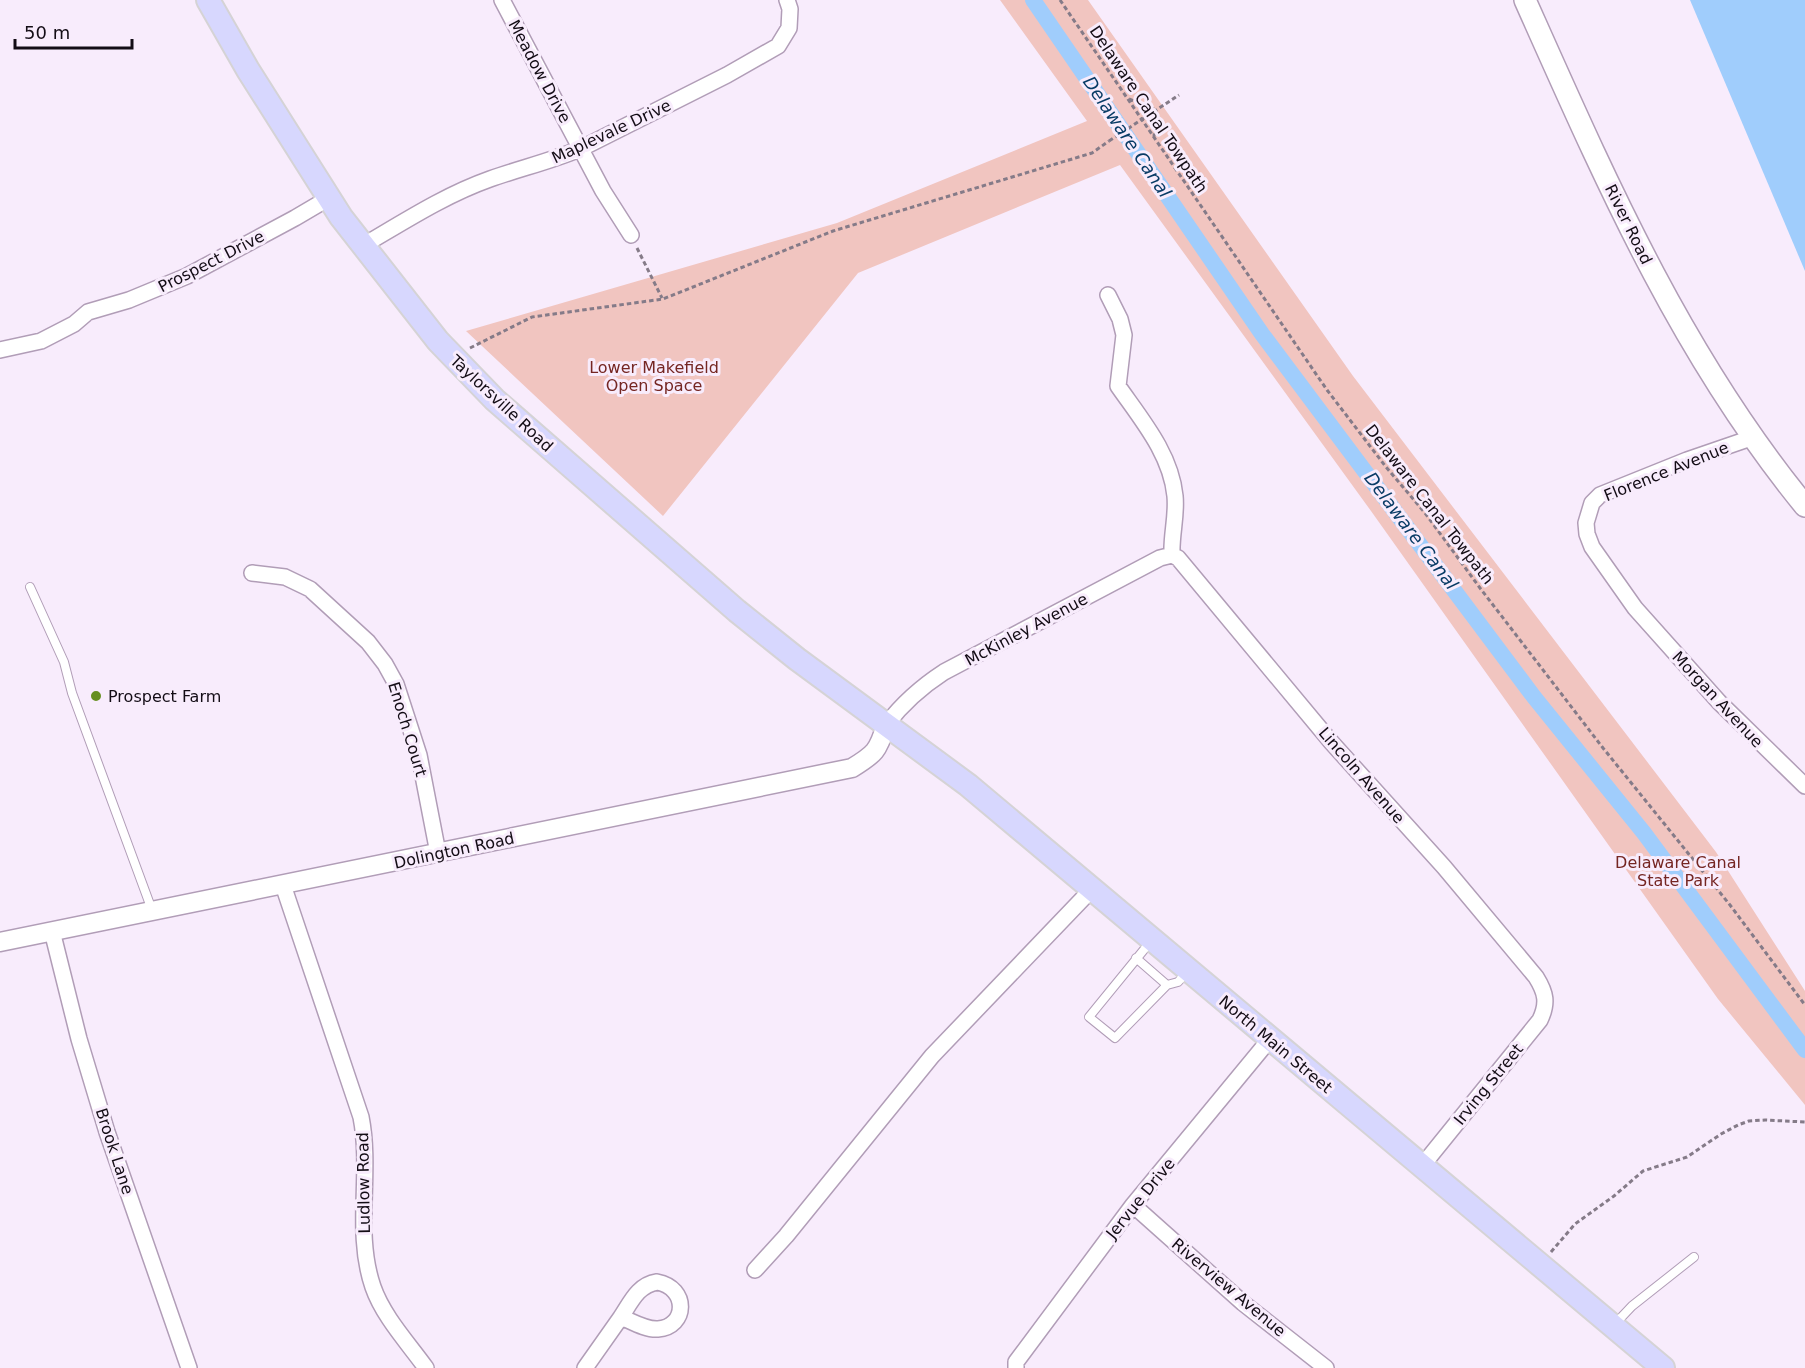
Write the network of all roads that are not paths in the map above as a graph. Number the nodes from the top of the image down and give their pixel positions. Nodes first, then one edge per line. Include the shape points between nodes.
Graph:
1 (208, 0) edge
2 (502, 0) edge
3 (787, 0) edge
4 (1525, 0) edge
5 (582, 148) junction
6 (329, 198) junction
7 (631, 235) road end
8 (364, 245) junction
9 (1108, 295) dead end
10 (0, 350) edge
11 (1754, 437) junction
12 (1805, 506) edge
13 (1172, 551) junction
14 (252, 573) dead end
15 (30, 587) dead end
16 (1635, 608) joint
17 (886, 725) junction
18 (1805, 786) edge
19 (438, 853) junction
20 (283, 885) junction
21 (1092, 889) junction
22 (152, 911) junction
23 (52, 932) junction
24 (1151, 940) junction
25 (0, 942) edge
26 (1136, 958) junction
27 (1188, 971) junction
28 (1167, 985) junction
29 (1546, 999) joint
30 (1270, 1039) junction
31 (1422, 1166) junction
32 (1133, 1204) junction
33 (1694, 1257) dead end
34 (755, 1270) dead end
35 (621, 1317) dead end
36 (1613, 1326) junction
37 (1016, 1365) edge
38 (189, 1368) edge
39 (426, 1368) edge
40 (585, 1368) edge
41 (1326, 1368) edge
42 (1663, 1368) edge

1 - 6 main road, Taylorsville Road
2 - 5 street, Meadow Drive
3 - 5 street, Maplevale Drive via 789,28 778,46
4 - 11 main road, River Road via 1670,306
5 - 7 street, Meadow Drive
5 - 8 street, Maplevale Drive via 461,191
6 - 8 main road, Taylorsville Road
6 - 10 street, Prospect Drive via 187,276 88,312 41,341
8 - 17 main road, Taylorsville Road via 419,318 495,400 797,660
9 - 13 street via 1124,335 1118,386 1158,444 1175,493
11 - 12 main road, River Road
11 - 16 street, Florence Avenue via 1600,495 1592,503 1586,523 1592,547
13 - 17 street, McKinley Avenue via 944,672 909,699
13 - 29 street, Lincoln Avenue via 1332,743 1536,977
14 - 19 street, Enoch Court via 285,577 310,589 368,642 386,664 418,755
15 - 22 lane via 64,662
16 - 18 street, Morgan Avenue via 1719,702
17 - 19 street, Dolington Road via 879,747 852,768
17 - 21 main road, North Main Street via 968,785
19 - 20 street, Dolington Road
20 - 22 street, Dolington Road
20 - 39 street, Ludlow Road via 361,1117 366,1141 364,1240 370,1278 386,1312
21 - 24 main road, North Main Street
21 - 34 street via 932,1056
22 - 23 street, Dolington Road
23 - 25 street, Dolington Road
23 - 38 street, Brook Lane via 107,1132
24 - 26 lane
24 - 27 main road, North Main Street
26 - 28 lane
26 - 28 lane via 1089,1017 1115,1038
27 - 28 lane via 1178,982
27 - 30 main road, North Main Street
29 - 31 street, Irving Street via 1540,1020
30 - 31 main road, North Main Street
30 - 32 street, Jervue Drive
31 - 36 main road, North Main Street
32 - 37 street, Jervue Drive
32 - 41 street, Riverview Avenue via 1243,1303
33 - 36 lane
35 - 40 street
36 - 42 main road, North Main Street

